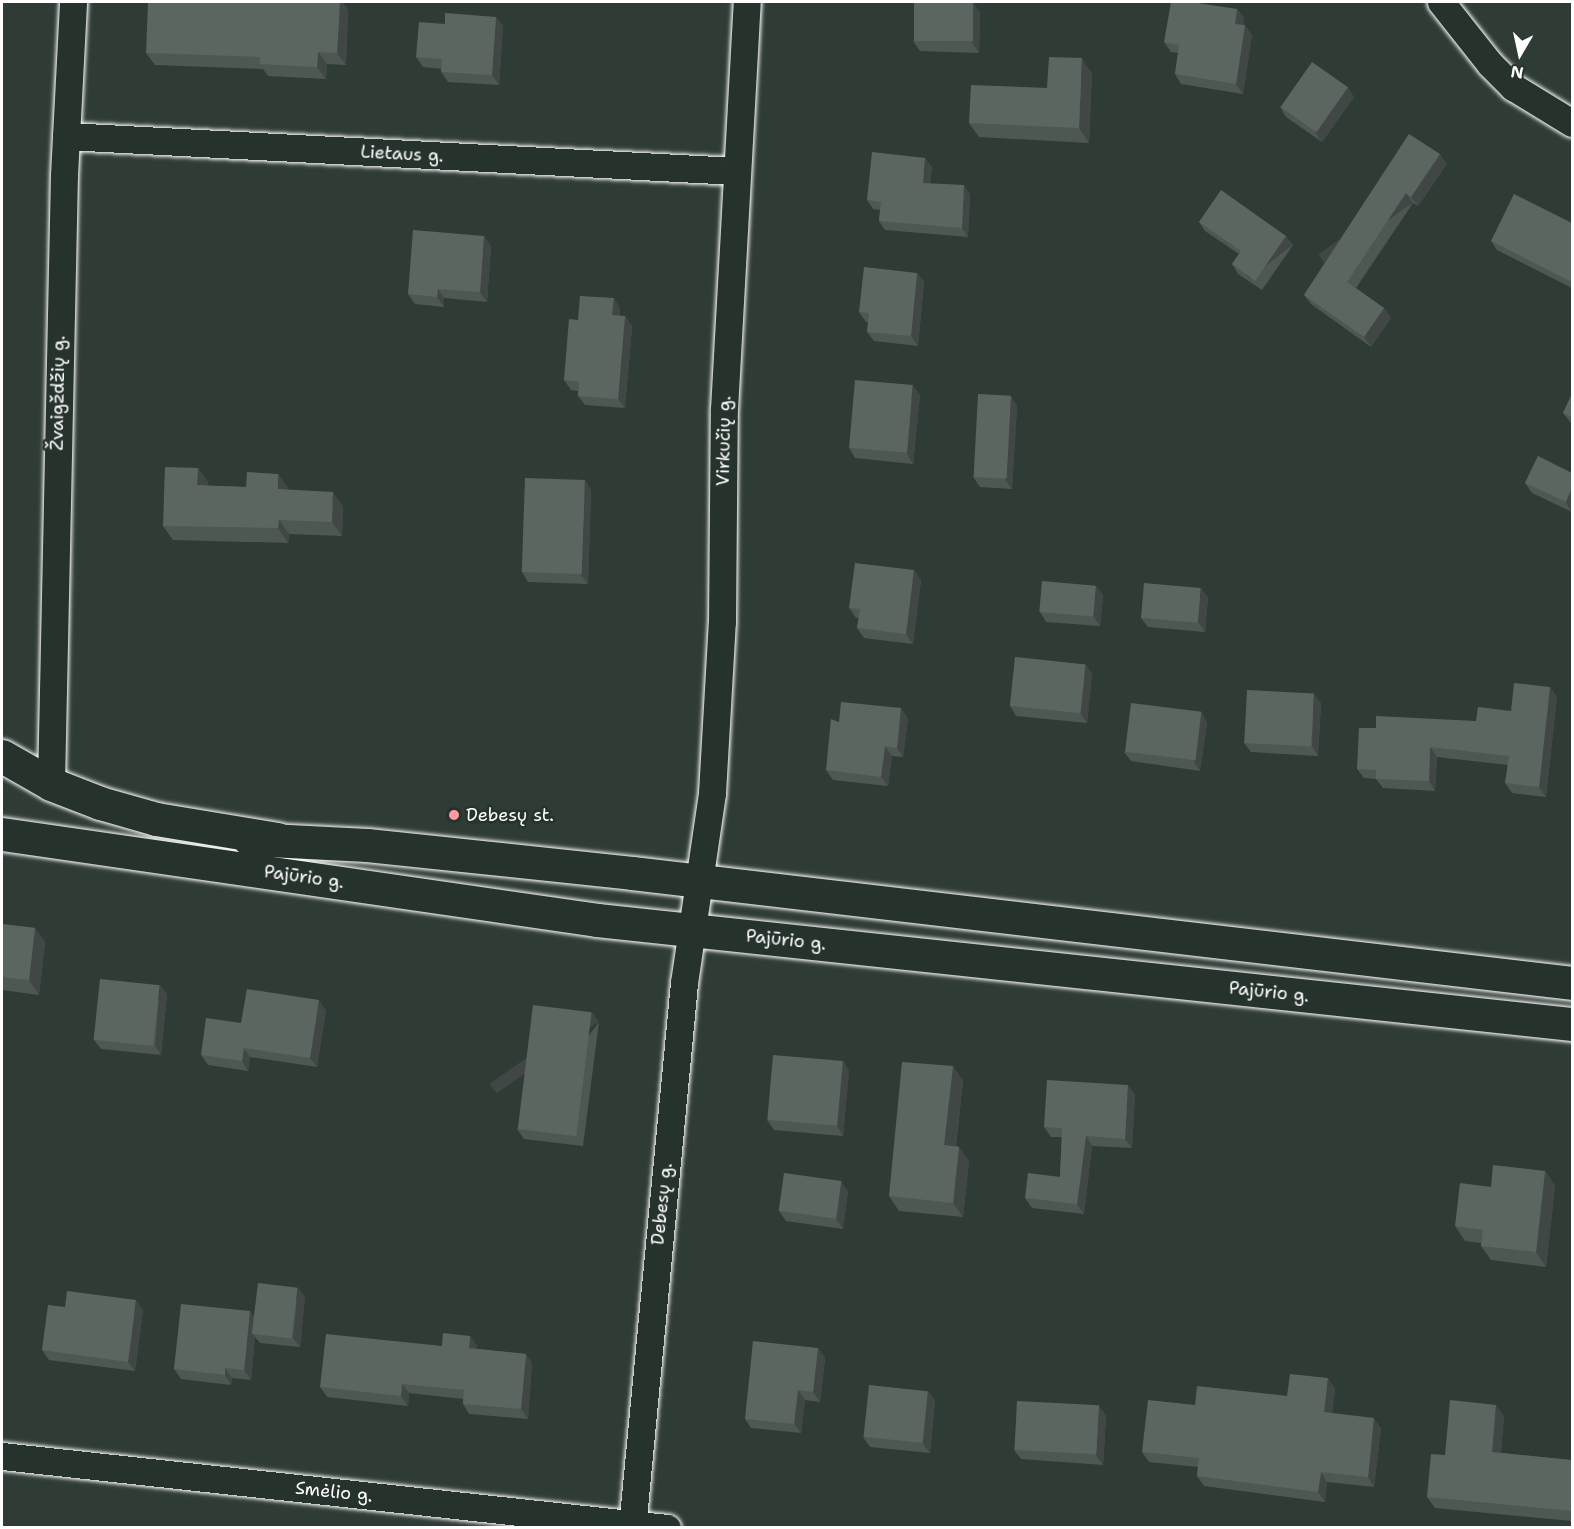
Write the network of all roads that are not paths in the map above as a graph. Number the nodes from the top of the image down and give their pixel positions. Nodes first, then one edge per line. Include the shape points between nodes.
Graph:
1 (73, 2) edge
2 (747, 2) edge
3 (1441, 2) edge
4 (1572, 123) edge
5 (66, 136) junction
6 (738, 171) junction
7 (2, 756) edge
8 (51, 784) junction
9 (2, 834) edge
10 (277, 839) junction
11 (700, 881) junction
12 (692, 931) junction
13 (1572, 983) edge
14 (1572, 1024) edge
15 (2, 1456) edge
16 (632, 1526) edge
17 (668, 1527) edge

1 - 5 street, Žvaigždžių g.
2 - 6 street, Virkučių g.
3 - 4 street via 1513,87
5 - 6 street, Lietaus g.
5 - 8 street, Žvaigždžių g.
6 - 11 street, Virkučių g. via 724,409 722,622 712,793
7 - 8 main road
8 - 10 main road via 156,819
9 - 10 main road, Pajūrio g.
9 - 12 main road, Pajūrio g.
10 - 11 main road, Pajūrio g.
11 - 12 street, Debesų g.
11 - 13 main road, Pajūrio g.
12 - 14 main road, Pajūrio g.
12 - 16 street, Debesų g.
15 - 16 street, Smėlio g.
16 - 17 street, Smėlio g.

